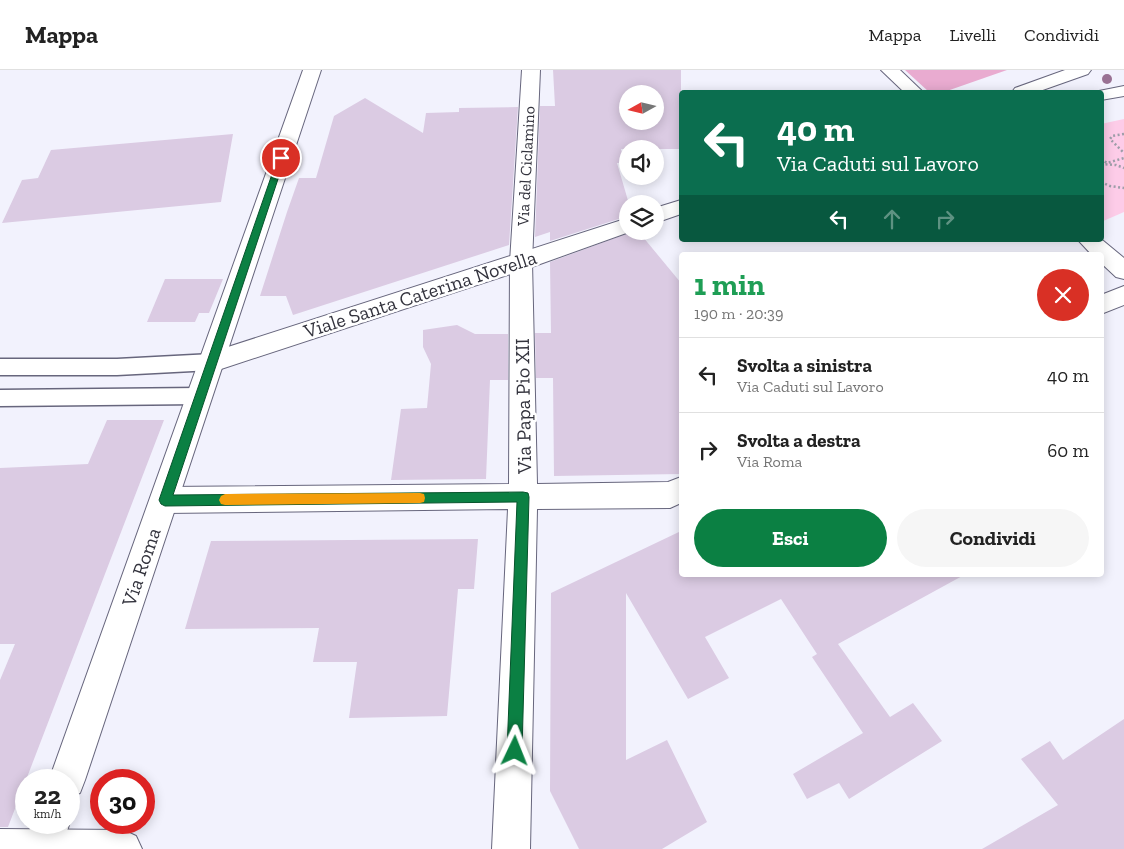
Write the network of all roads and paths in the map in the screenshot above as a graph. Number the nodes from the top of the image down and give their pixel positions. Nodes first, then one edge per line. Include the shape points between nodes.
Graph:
1 (312, 70) edge
2 (530, 70) edge
3 (890, 70) edge
4 (1082, 70) edge
5 (912, 90) edge
6 (1026, 90) edge
7 (1124, 91) edge
8 (1104, 94) edge
9 (1124, 134) edge
10 (1124, 153) edge
11 (1124, 158) edge
12 (1104, 161) edge
13 (1107, 163) junction
14 (1104, 164) edge
15 (1124, 168) edge
16 (1104, 183) edge
17 (1124, 188) edge
18 (679, 208) edge
19 (664, 213) edge
20 (619, 229) edge
21 (1091, 242) edge
22 (1103, 252) edge
23 (1104, 253) edge
24 (521, 262) junction
25 (1124, 271) edge
26 (1124, 295) edge
27 (1104, 304) edge
28 (212, 362) junction
29 (159, 366) junction
30 (0, 367) edge
31 (148, 396) junction
32 (200, 396) junction
33 (0, 398) edge
34 (679, 491) edge
35 (523, 497) junction
36 (165, 500) junction
37 (71, 769) edge
38 (46, 840) edge
39 (0, 848) edge
40 (123, 849) edge
41 (511, 849) edge

1 - 28 street, Via Roma
2 - 24 street, Via del Ciclamino
3 - 5 street
4 - 6 street
7 - 8 street
9 - 10 path via 1116,134 1110,139
11 - 13 path
12 - 13 path
13 - 14 path
13 - 15 path
16 - 17 path
18 - 19 street
20 - 24 street, Viale Santa Caterina Novella
21 - 22 street
23 - 25 street
24 - 28 street, Viale Santa Caterina Novella
24 - 35 street, Via Papa Pio XII
26 - 27 street
28 - 29 lane
28 - 32 street, Via Roma
29 - 30 lane
29 - 31 lane
31 - 32 lane
31 - 33 lane
32 - 36 street, Via Roma
34 - 35 street via 670,495
35 - 36 street
35 - 41 street, Via Papa Pio XII
36 - 37 street, Via Roma
38 - 39 street
38 - 40 street

